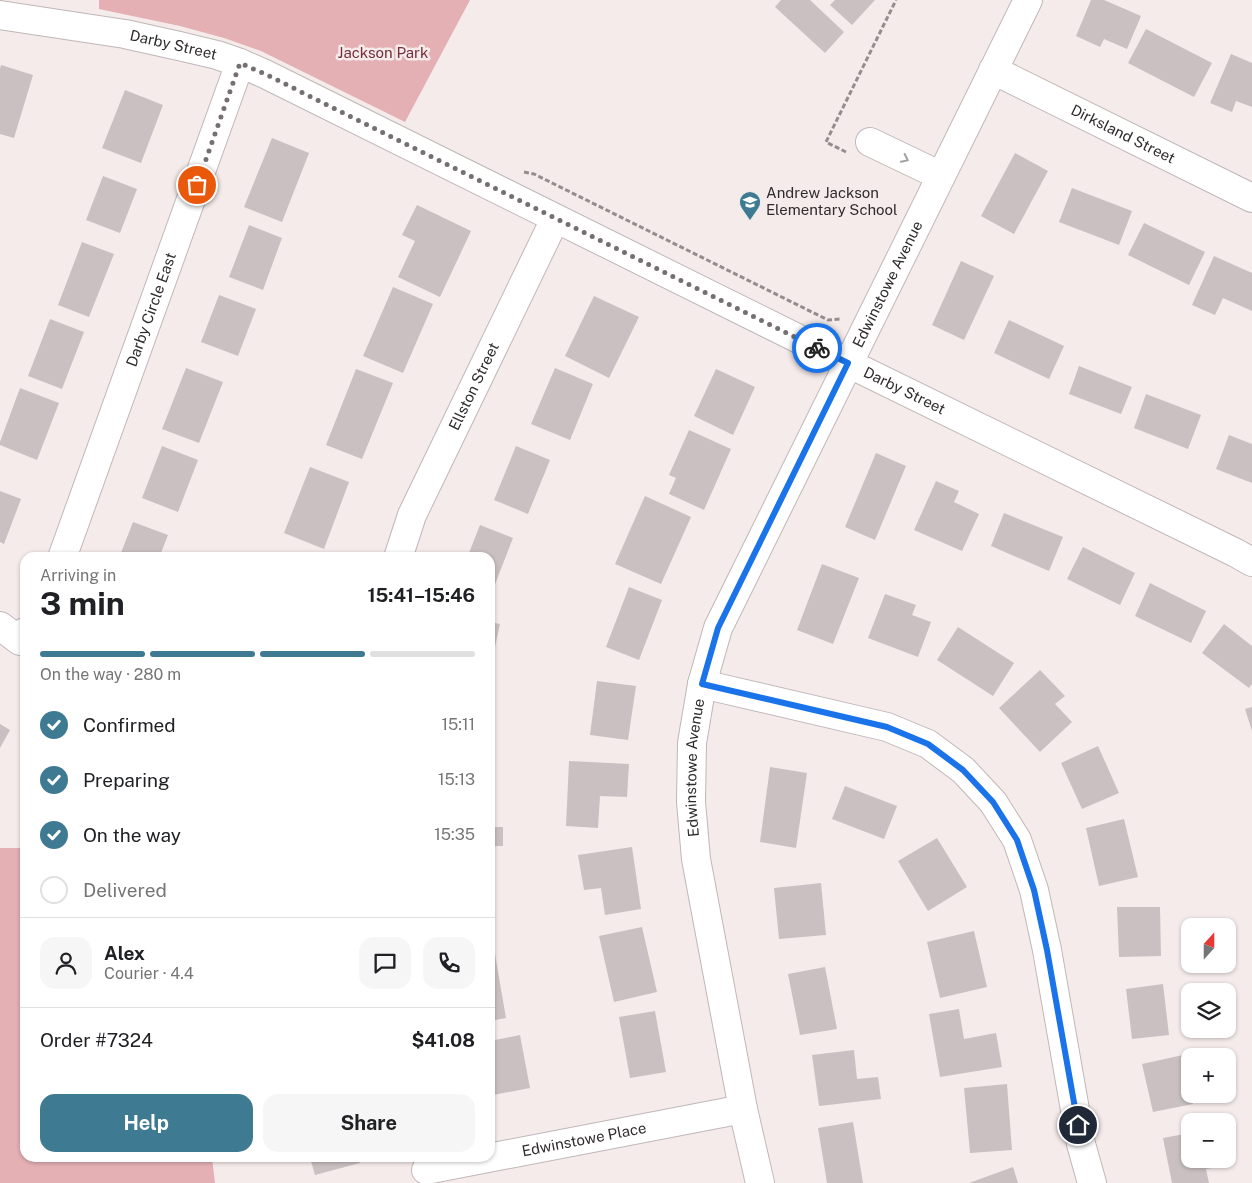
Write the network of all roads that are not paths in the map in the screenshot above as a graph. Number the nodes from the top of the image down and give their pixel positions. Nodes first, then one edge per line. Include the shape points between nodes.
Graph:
1 (1025, 1) edge
2 (0, 14) edge
3 (240, 63) junction
4 (993, 70) junction
5 (860, 148) road end
6 (940, 176) junction
7 (1252, 198) edge
8 (555, 219) junction
9 (848, 363) junction
10 (64, 552) edge
11 (400, 552) edge
12 (1252, 562) edge
13 (702, 684) junction
14 (743, 1109) junction
15 (495, 1157) edge
16 (468, 1162) edge
17 (426, 1170) edge
18 (760, 1183) edge
19 (1092, 1183) edge

1 - 4 street, Edwinstowe Avenue
2 - 3 street, Darby Street via 125,34
3 - 8 street, Darby Street
3 - 10 street, Darby Circle East
4 - 6 street, Edwinstowe Avenue
4 - 7 street, Dirksland Street
5 -> 6 street
6 - 9 street, Edwinstowe Avenue
8 - 9 street, Darby Street
8 - 11 street, Ellston Street via 412,515
9 - 12 street, Darby Street
9 - 13 street, Edwinstowe Avenue via 718,628
13 - 14 street, Edwinstowe Avenue via 692,743 691,802 695,850
13 - 19 street via 887,727 928,744 963,770 993,802 1017,840 1034,890 1081,1144
14 - 15 street, Edwinstowe Place
14 - 18 street, Edwinstowe Avenue
16 - 17 street, Edwinstowe Place

